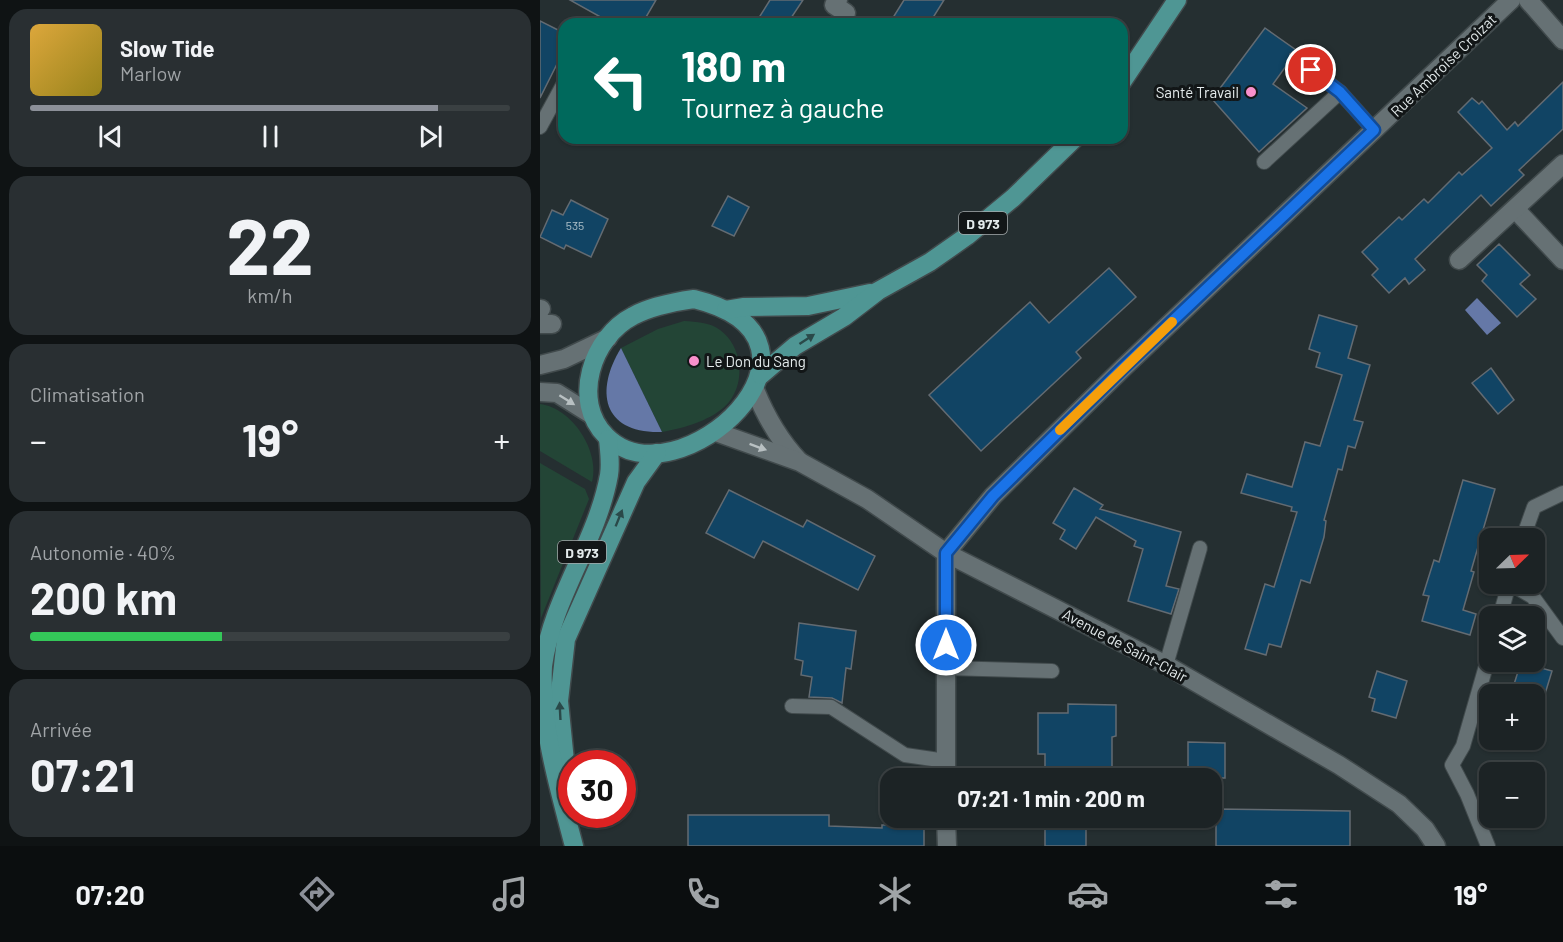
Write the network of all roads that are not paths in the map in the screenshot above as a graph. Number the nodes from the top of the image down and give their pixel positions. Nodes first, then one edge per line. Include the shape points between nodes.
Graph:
1 (1177, 0) edge
2 (1511, 0) edge
3 (1528, 0) edge
4 (1563, 40) edge
5 (1297, 59) dead end
6 (1128, 73) edge
7 (558, 89) edge
8 (1340, 92) junction
9 (545, 103) edge
10 (540, 127) edge
11 (1374, 130) junction
12 (1069, 144) edge
13 (1264, 162) dead end
14 (1563, 164) edge
15 (1516, 210) junction
16 (1459, 260) dead end
17 (1563, 260) edge
18 (878, 291) junction
19 (726, 310) junction
20 (608, 338) junction
21 (540, 365) edge
22 (758, 383) junction
23 (540, 392) edge
24 (592, 415) junction
25 (716, 432) junction
26 (608, 439) junction
27 (657, 453) junction
28 (800, 462) junction
29 (1563, 494) edge
30 (1527, 528) edge
31 (1200, 548) dead end
32 (946, 553) junction
33 (1528, 594) edge
34 (1563, 638) edge
35 (542, 662) edge
36 (1166, 665) junction
37 (946, 668) junction
38 (1052, 671) dead end
39 (1484, 672) edge
40 (792, 706) dead end
41 (565, 750) edge
42 (941, 768) edge
43 (946, 768) edge
44 (573, 828) edge
45 (946, 828) edge
46 (574, 846) edge
47 (947, 846) edge
48 (1436, 846) edge
49 (1488, 846) edge

1 - 6 main road
2 - 11 street, Rue Ambroise Croizat
3 - 4 street
5 - 8 lane
7 - 9 lane
8 - 11 lane
8 - 13 lane
9 - 10 lane
11 - 32 street, Rue Ambroise Croizat via 993,496
12 - 18 main road, D 973 via 967,236
14 - 15 street
15 - 16 street
15 - 17 street
18 - 19 main road, D 973 via 808,306
22 -> 18 main road, D 973 via 795,346
19 - 20 main road via 694,299 675,301 632,316
19 - 22 main road via 747,326 757,343 761,359
20 - 21 street via 564,359
20 - 24 main road via 594,358 588,387
22 - 25 main road via 742,408
22 - 28 street, Avenue de Saint-Clair via 782,442
23 -> 24 street via 557,393
24 - 26 main road
25 - 27 main road via 689,445
25 -> 28 street, Avenue de Saint-Clair
26 - 27 main road via 633,451
26 - 35 main road, D 973 via 610,473 603,497
41 -> 27 main road, D 973 via 559,701 566,639 636,482
28 - 32 street, Avenue de Saint-Clair via 867,499
29 - 30 lane via 1534,507
31 - 36 lane
32 - 36 street, Avenue de Saint-Clair
32 - 37 street
33 - 34 lane
35 - 46 main road, D 973 via 543,706
36 - 48 street, Avenue de Saint-Clair via 1399,804
37 - 38 lane
37 - 43 street
39 - 49 lane via 1463,746 1452,765
40 - 42 lane via 831,707 905,755
44 - 46 main road, D 973
45 - 47 street

